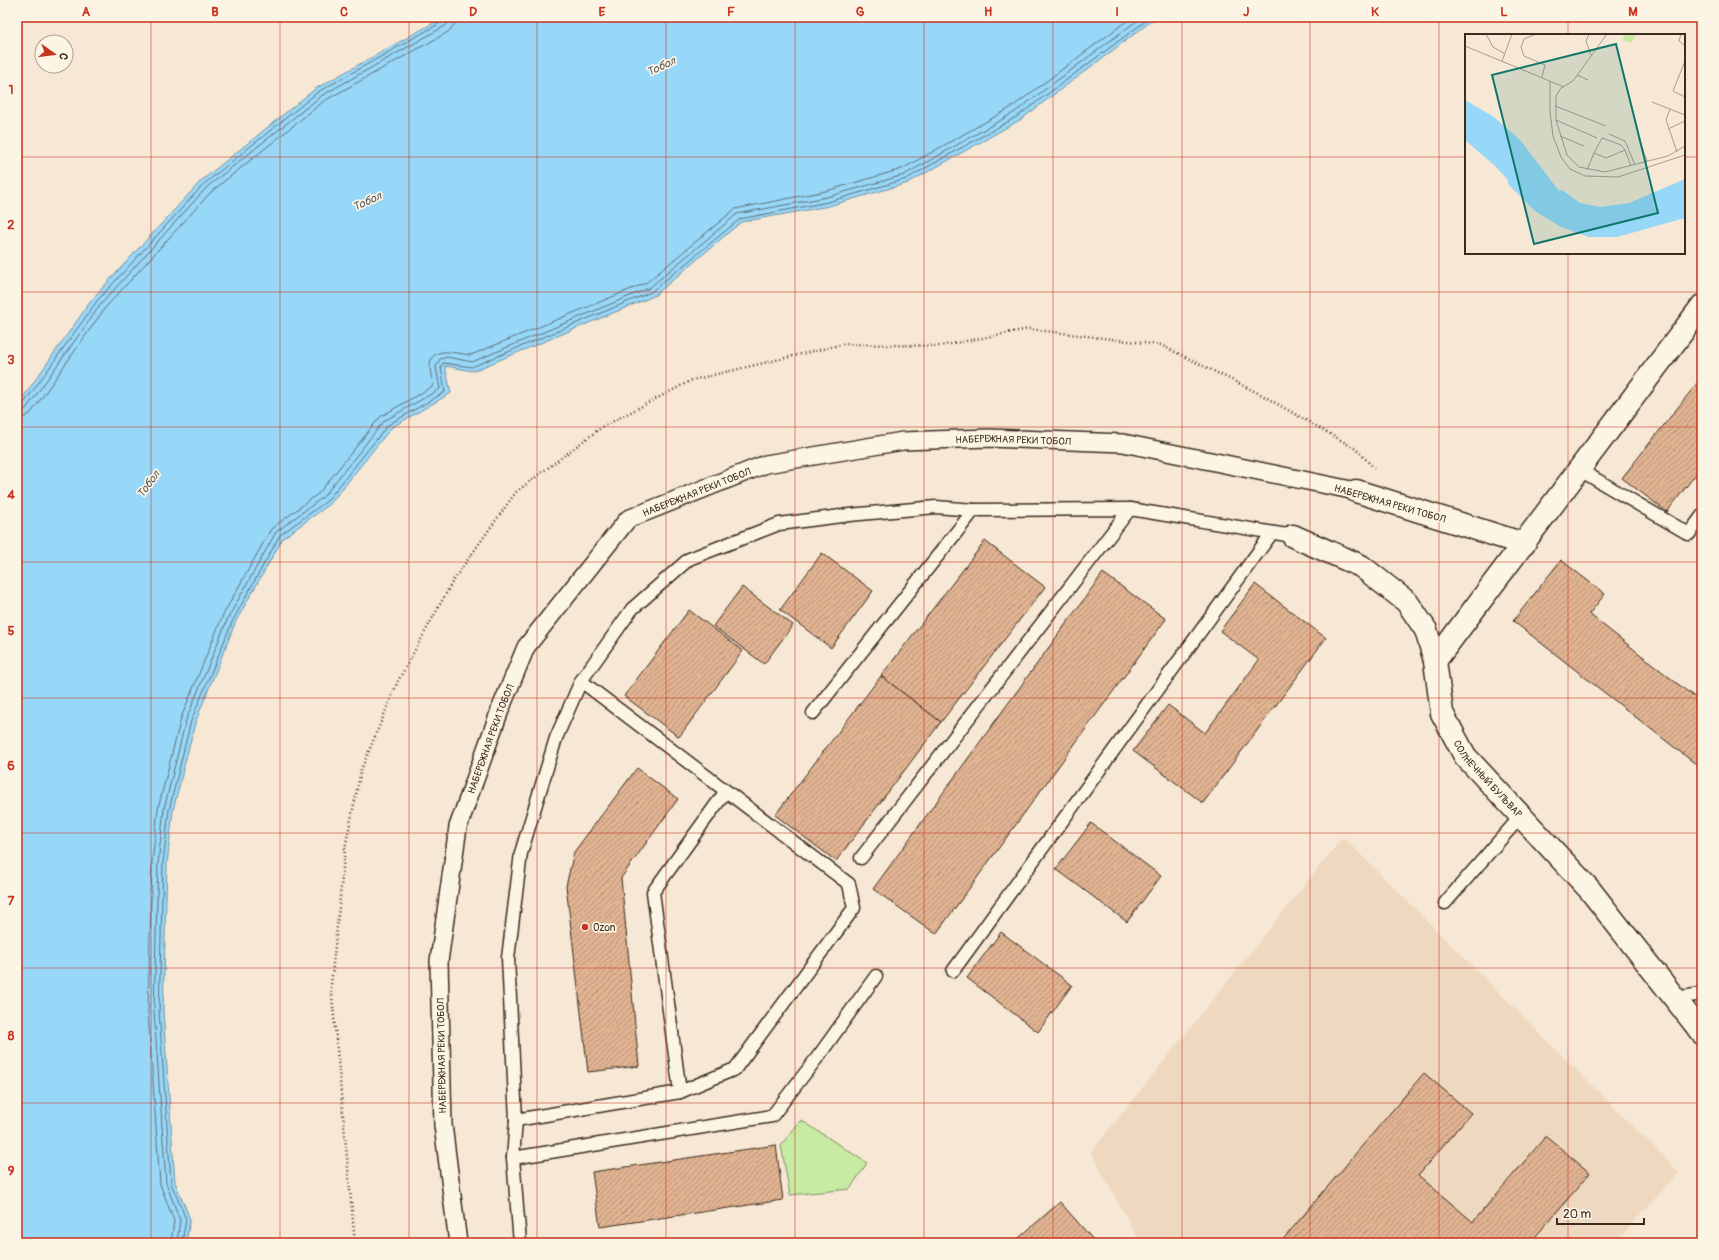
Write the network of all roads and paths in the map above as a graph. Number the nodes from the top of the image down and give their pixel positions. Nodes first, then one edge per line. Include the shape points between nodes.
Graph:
1 (1702, 306) edge
2 (1580, 470) junction
3 (1356, 491) joint
4 (1388, 501) junction
5 (1130, 509) junction
6 (974, 510) junction
7 (1702, 516) edge
8 (1272, 532) junction
9 (1293, 536) joint
10 (1524, 544) junction
11 (1435, 661) junction
12 (582, 681) junction
13 (814, 713) dead end
14 (726, 791) junction
15 (1520, 816) junction
16 (861, 858) dead end
17 (1445, 903) dead end
18 (953, 971) dead end
19 (876, 976) dead end
20 (1702, 994) edge
21 (1675, 998) junction
22 (1702, 1032) edge
23 (680, 1092) junction
24 (516, 1120) junction
25 (513, 1158) junction
26 (355, 1243) edge
27 (458, 1243) edge
28 (520, 1243) edge

1 - 2 street
2 - 7 lane via 1689,534
2 - 10 street
3 - 4 street, НАБЕРЕЖНАЯ РЕКИ ТОБОЛ
3 - 27 street, НАБЕРЕЖНАЯ РЕКИ ТОБОЛ via 1123,443 988,438 903,440 766,464 628,519 526,647 500,710 458,827 439,961 443,1125
4 - 10 street, НАБЕРЕЖНАЯ РЕКИ ТОБОЛ
4 - 26 path via 1382,476 1356,449 1260,394 1161,345 1029,329 940,346 844,344 692,380 602,427 516,492 454,579 398,681 361,770 345,848 331,985
5 - 6 lane
5 - 8 lane
5 - 16 lane
6 - 12 lane via 936,507 779,524 689,559 632,609
6 - 13 lane
8 - 9 lane
8 - 18 lane
9 - 11 street, СОЛНЕЧНЫЙ БУЛЬВАР via 1361,566 1407,602 1426,630
10 - 11 street
11 - 15 street, СОЛНЕЧНЫЙ БУЛЬВАР via 1442,713 1465,756
12 - 14 lane
12 - 24 lane via 556,738 521,853 508,958
14 - 23 lane via 653,892
14 - 23 lane via 849,884 854,908 735,1068
15 - 17 lane
15 - 21 street, СОЛНЕЧНЫЙ БУЛЬВАР via 1590,890
19 - 25 lane via 772,1116
20 - 21 lane
21 - 22 street, СОЛНЕЧНЫЙ БУЛЬВАР
23 - 24 lane
24 - 25 lane
25 - 28 lane

